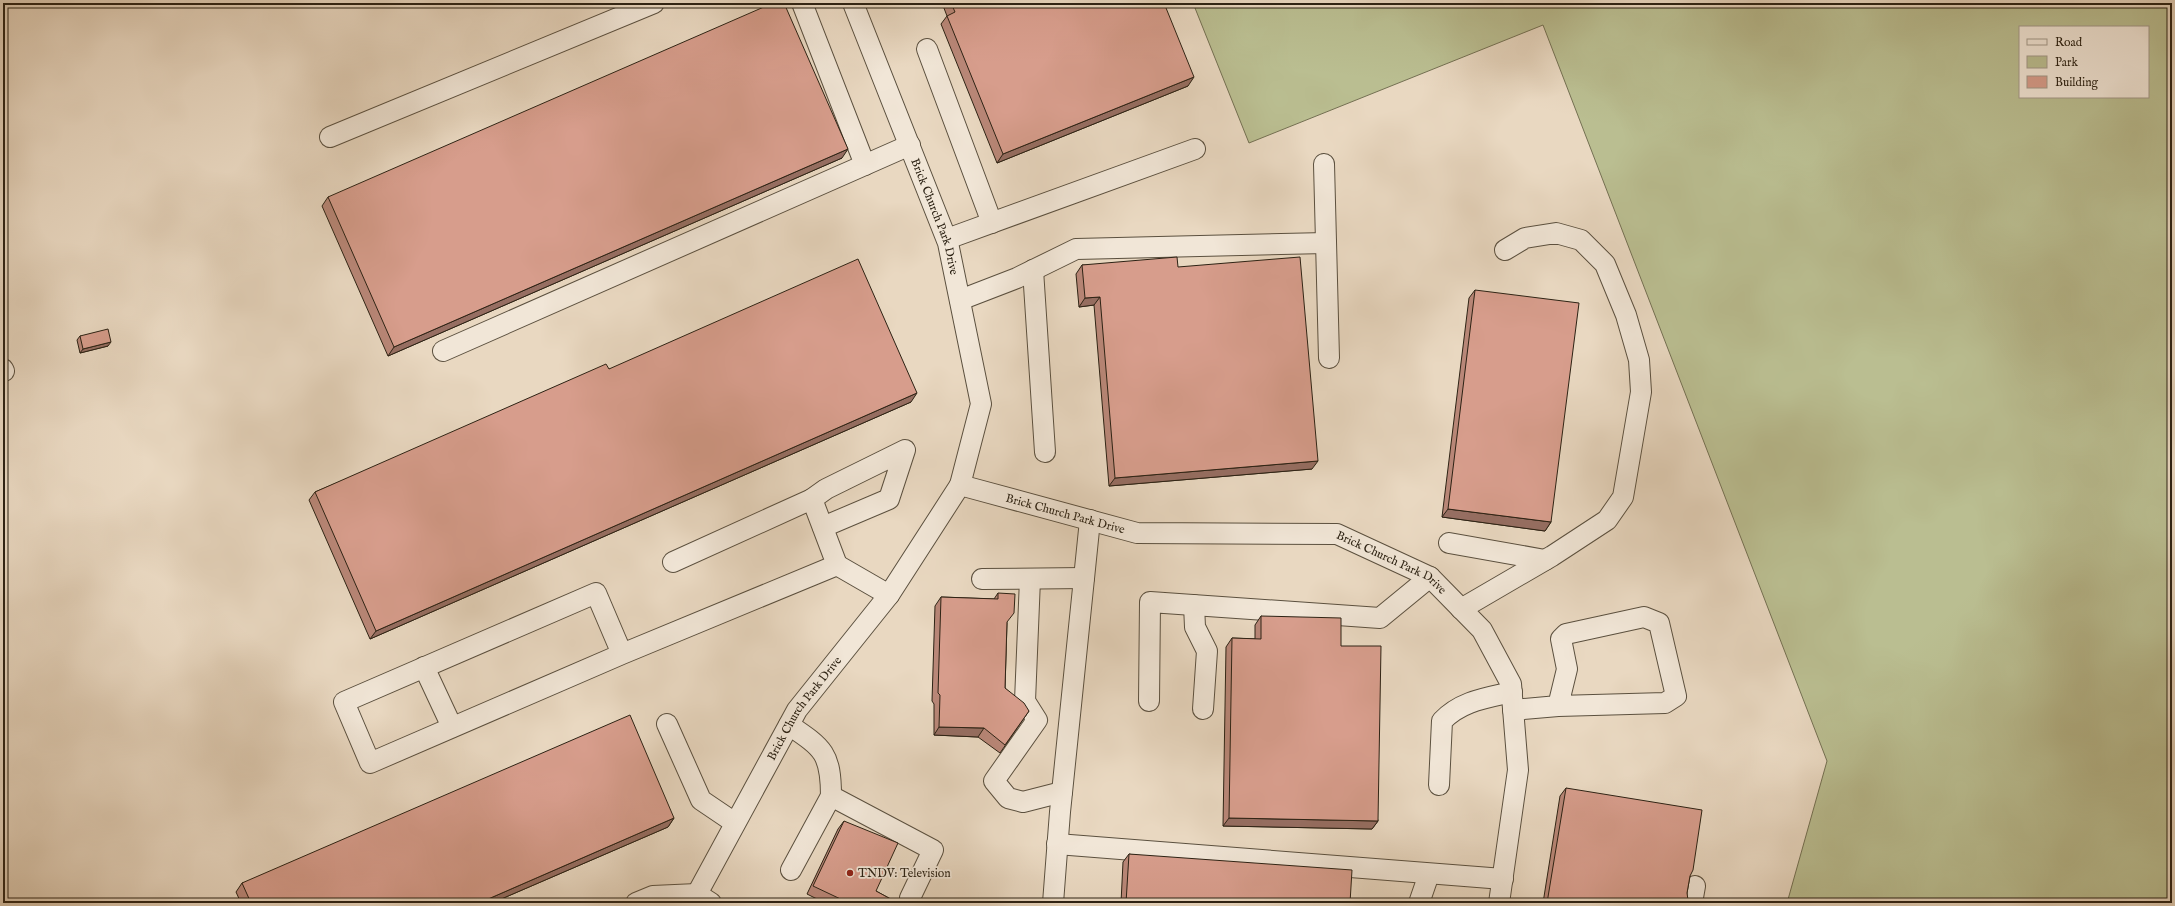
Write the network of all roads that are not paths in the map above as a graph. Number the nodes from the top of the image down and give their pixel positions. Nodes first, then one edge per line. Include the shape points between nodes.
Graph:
1 (654, 3) edge
2 (802, 3) edge
3 (853, 3) edge
4 (927, 49) dead end
5 (330, 137) dead end
6 (910, 145) junction
7 (1195, 149) dead end
8 (1324, 164) dead end
9 (865, 165) junction
10 (992, 223) junction
11 (947, 239) junction
12 (1326, 243) junction
13 (1505, 250) dead end
14 (1033, 270) junction
15 (960, 300) junction
16 (443, 351) dead end
17 (1328, 358) dead end
18 (1045, 452) dead end
19 (960, 485) junction
20 (812, 499) junction
21 (1090, 520) junction
22 (823, 527) junction
23 (1449, 543) dead end
24 (1545, 560) junction
25 (673, 562) dead end
26 (837, 565) junction
27 (1430, 577) junction
28 (1084, 578) junction
29 (982, 579) dead end
30 (1030, 579) junction
31 (889, 594) junction
32 (1194, 605) junction
33 (1462, 609) junction
34 (622, 654) junction
35 (424, 667) junction
36 (1149, 701) dead end
37 (1513, 701) junction
38 (1558, 706) junction
39 (1203, 709) dead end
40 (667, 724) dead end
41 (789, 724) junction
42 (452, 727) junction
43 (1439, 785) dead end
44 (1062, 792) junction
45 (832, 796) junction
46 (735, 823) junction
47 (1057, 844) junction
48 (791, 870) dead end
49 (1429, 874) junction
50 (1503, 879) junction
51 (910, 898) dead end
52 (701, 900) edge
53 (636, 903) edge
54 (1053, 903) edge
55 (1419, 903) edge
56 (1499, 903) edge

1 - 5 street
2 - 9 street
3 - 6 street, Brick Church Park Drive
4 - 10 street
6 - 9 street
6 - 11 street, Brick Church Park Drive
7 - 10 street
8 - 12 street
9 - 16 street
10 - 11 street
11 - 15 street, Brick Church Park Drive
12 - 14 street via 1076,249
12 - 17 street
13 - 24 street via 1525,238 1556,232 1581,240 1605,264 1626,315 1639,360 1641,392 1623,497 1607,520 1586,536
14 - 15 street
14 - 18 street
15 - 19 street, Brick Church Park Drive via 981,404
19 - 21 street, Brick Church Park Drive
19 - 31 street, Brick Church Park Drive
20 - 22 street
20 - 22 street via 826,489 905,450 889,499
20 - 25 street
21 - 27 street, Brick Church Park Drive via 1137,533 1337,534
21 - 28 street
22 - 26 street
23 - 24 street
24 - 33 street
26 - 31 street
26 - 34 street
27 - 32 street via 1380,618
27 - 33 street, Brick Church Park Drive
28 - 30 street
28 - 44 street
29 - 30 street
30 - 44 street via 1025,701 1037,720 994,781 1008,798 1023,802
31 - 41 street, Brick Church Park Drive via 797,710
32 - 36 street via 1150,602
32 - 39 street via 1195,627 1207,651
33 - 37 street, Brick Church Park Drive via 1482,630 1511,684
34 - 35 street via 596,593
34 - 42 street
35 - 42 street
35 - 42 street via 344,702 370,763
37 - 38 street
37 - 43 street via 1470,702 1457,708 1442,721
37 - 50 street, Brick Church Park Drive via 1518,770
38 - 38 street via 1665,703 1676,696 1659,623 1644,617 1566,634 1561,638 1567,669
40 - 46 street via 701,800
41 - 45 street via 813,741 824,753 829,763
41 - 46 street, Brick Church Park Drive
44 - 47 street
45 - 48 street
45 - 51 street via 932,850
46 - 52 street, Brick Church Park Drive
47 - 49 street
47 - 54 street
49 - 50 street
49 - 55 street
50 - 56 street, Brick Church Park Drive
52 - 53 street via 653,896

